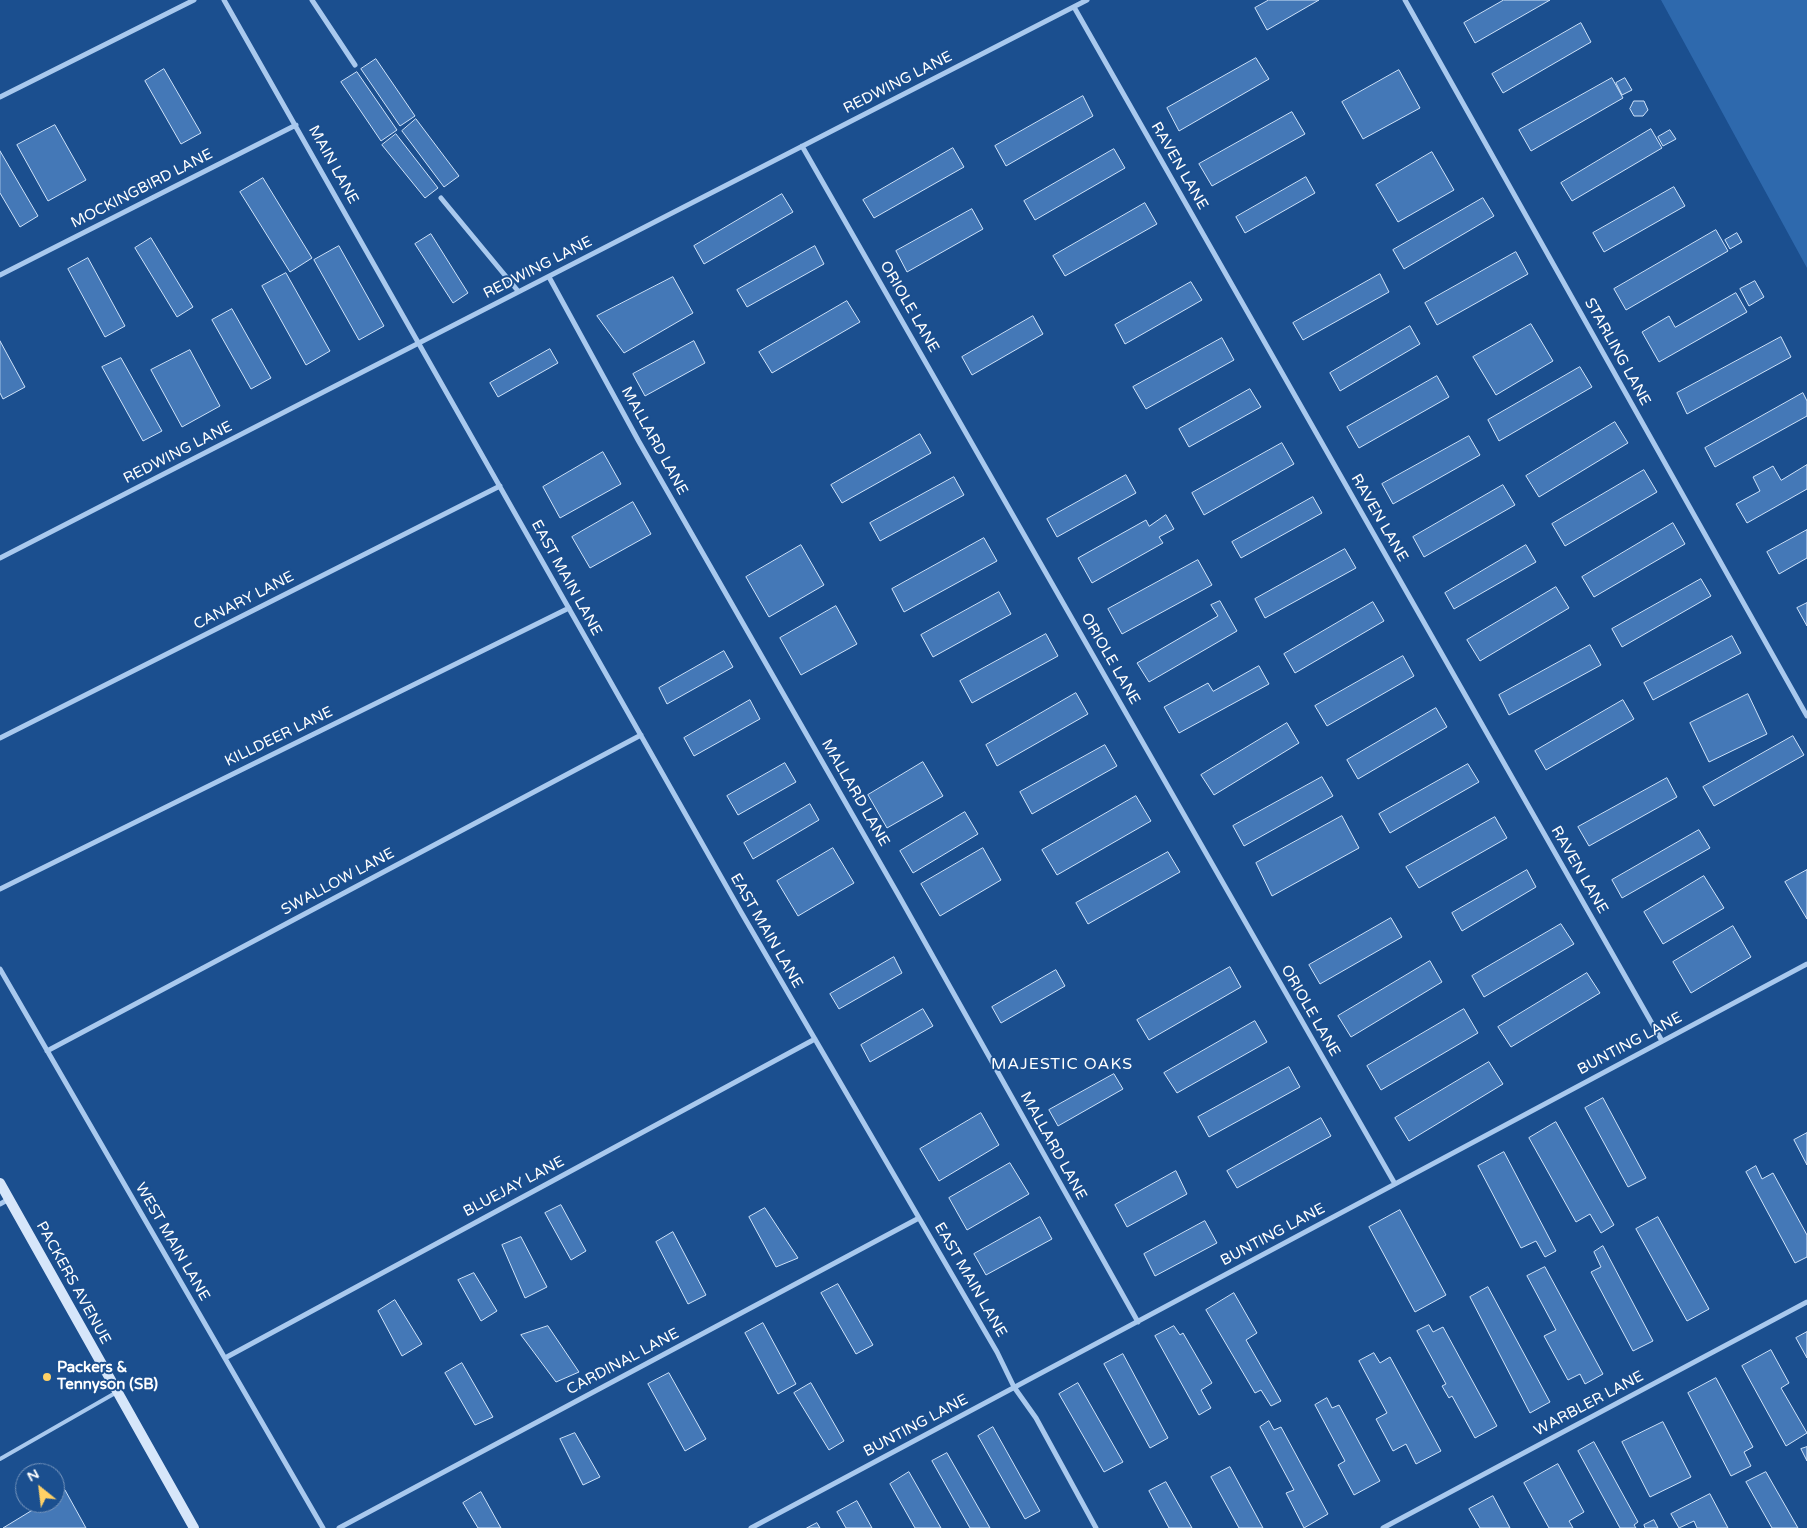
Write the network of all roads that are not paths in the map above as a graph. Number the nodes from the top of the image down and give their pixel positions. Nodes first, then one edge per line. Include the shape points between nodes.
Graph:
1 (194, 0) edge
2 (224, 0) edge
3 (312, 0) edge
4 (1087, 0) edge
5 (1405, 0) edge
6 (1074, 7) junction
7 (355, 65) dead end
8 (0, 97) edge
9 (296, 125) junction
10 (802, 146) junction
11 (441, 198) dead end
12 (0, 275) edge
13 (549, 277) junction
14 (518, 291) junction
15 (419, 343) junction
16 (500, 486) junction
17 (0, 558) edge
18 (569, 608) junction
19 (1807, 716) edge
20 (641, 736) junction
21 (0, 738) edge
22 (0, 889) edge
23 (1807, 964) edge
24 (0, 968) edge
25 (815, 1039) junction
26 (1662, 1041) junction
27 (47, 1051) junction
28 (0, 1183) edge
29 (1395, 1184) junction
30 (4, 1201) edge
31 (919, 1218) junction
32 (1807, 1302) edge
33 (1138, 1322) junction
34 (225, 1358) junction
35 (1014, 1387) junction
36 (117, 1392) junction
37 (0, 1459) edge
38 (194, 1528) edge
39 (323, 1528) edge
40 (339, 1528) edge
41 (751, 1528) edge
42 (1096, 1528) edge
43 (1383, 1528) edge

1 - 8 street
2 - 9 street, MAIN LANE
3 - 7 street
4 - 6 street, REDWING LANE
5 - 19 street, STARLING LANE
6 - 10 street, REDWING LANE
6 - 26 street, RAVEN LANE
9 - 12 street, MOCKINGBIRD LANE
9 - 15 street, MAIN LANE
10 - 13 street, REDWING LANE
10 - 29 street, ORIOLE LANE
11 - 14 street
13 - 14 street, REDWING LANE
13 - 33 street, MALLARD LANE via 638,440
14 - 15 street, REDWING LANE
15 - 16 street, EAST MAIN LANE
15 - 17 street, REDWING LANE
16 - 18 street, EAST MAIN LANE
16 - 21 street, CANARY LANE
18 - 20 street, EAST MAIN LANE
18 - 22 street, KILLDEER LANE
20 - 25 street, EAST MAIN LANE
20 - 27 street, SWALLOW LANE
23 - 26 street, BUNTING LANE
24 - 27 street, WEST MAIN LANE
25 - 31 street, EAST MAIN LANE
25 - 34 street, BLUEJAY LANE
26 - 29 street, BUNTING LANE
27 - 34 street, WEST MAIN LANE
28 - 30 main road, PACKERS AVENUE
29 - 33 street, BUNTING LANE
30 - 36 main road, PACKERS AVENUE
31 - 35 street, EAST MAIN LANE
31 - 40 street, CARDINAL LANE
32 - 43 street, WARBLER LANE
33 - 35 street, BUNTING LANE
34 - 39 street, WEST MAIN LANE
35 - 41 street, BUNTING LANE
35 - 42 street, EAST MAIN LANE via 1036,1418
36 - 37 lane
36 - 38 main road, PACKERS AVENUE

